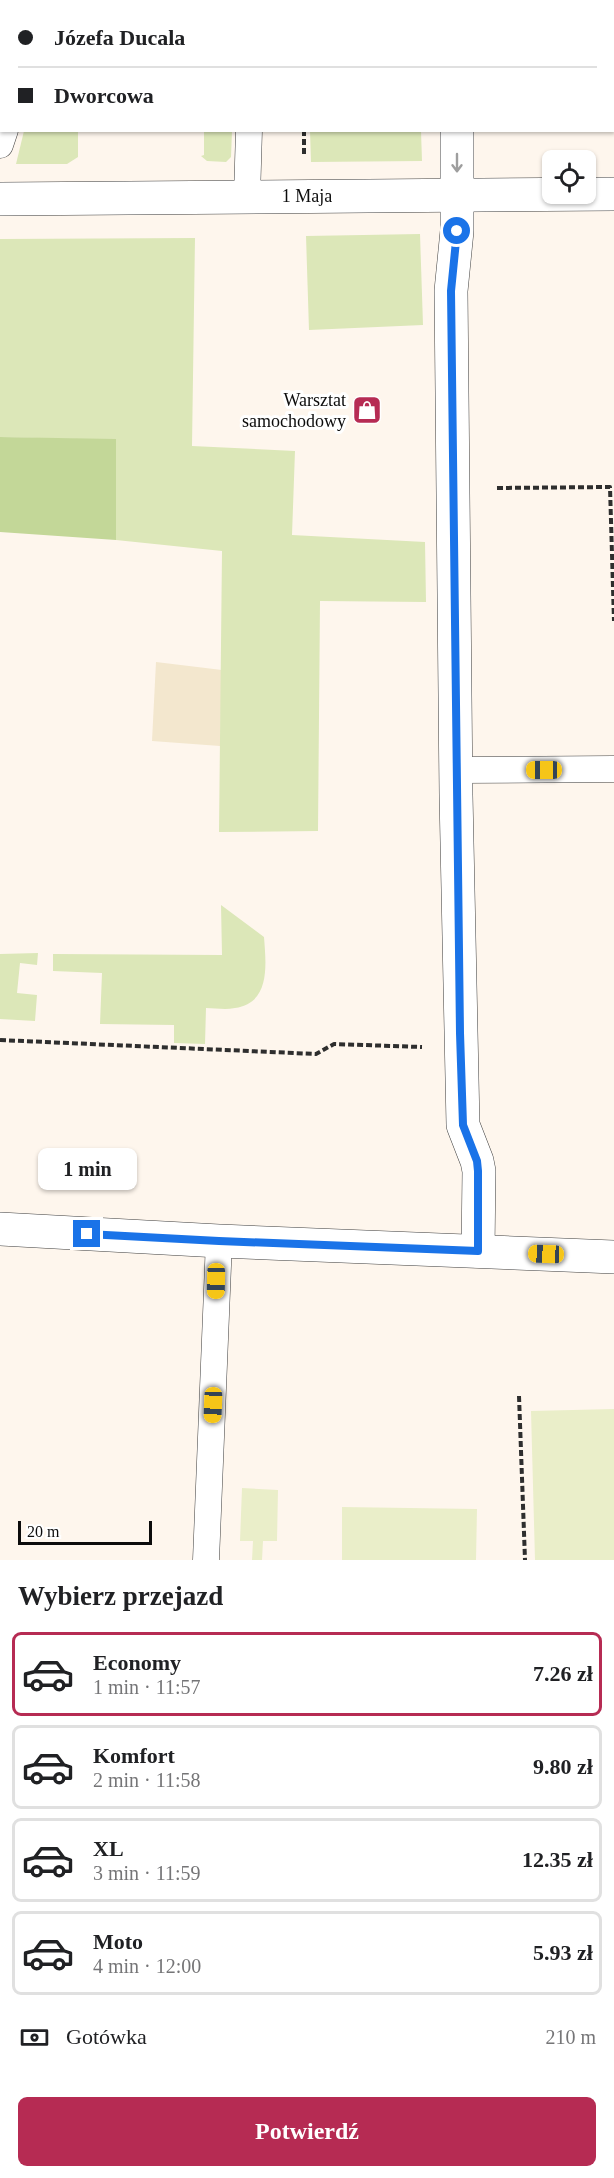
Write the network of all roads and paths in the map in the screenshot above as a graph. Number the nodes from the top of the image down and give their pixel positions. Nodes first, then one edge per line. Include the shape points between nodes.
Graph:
1 (249, 132) edge
2 (303, 132) edge
3 (457, 132) edge
4 (304, 160) dead end
5 (614, 194) edge
6 (247, 196) junction
7 (457, 196) junction
8 (0, 199) edge
9 (497, 488) dead end
10 (614, 621) edge
11 (614, 769) edge
12 (456, 770) junction
13 (0, 1040) edge
14 (428, 1048) dead end
15 (0, 1229) edge
16 (219, 1241) junction
17 (478, 1251) junction
18 (614, 1257) edge
19 (519, 1396) dead end
20 (206, 1560) edge
21 (525, 1560) edge

1 - 6 lane
2 - 4 path
3 -> 7 street
5 - 7 street, 1 Maja
6 - 7 street, 1 Maja
6 - 8 street, 1 Maja
7 - 12 street via 451,291
9 - 10 path via 610,487
11 - 12 lane
12 - 17 street via 463,1125 477,1161
13 - 14 path via 316,1054 334,1044
15 - 16 street
16 - 17 street
16 - 20 lane
17 - 18 street
19 - 21 path

